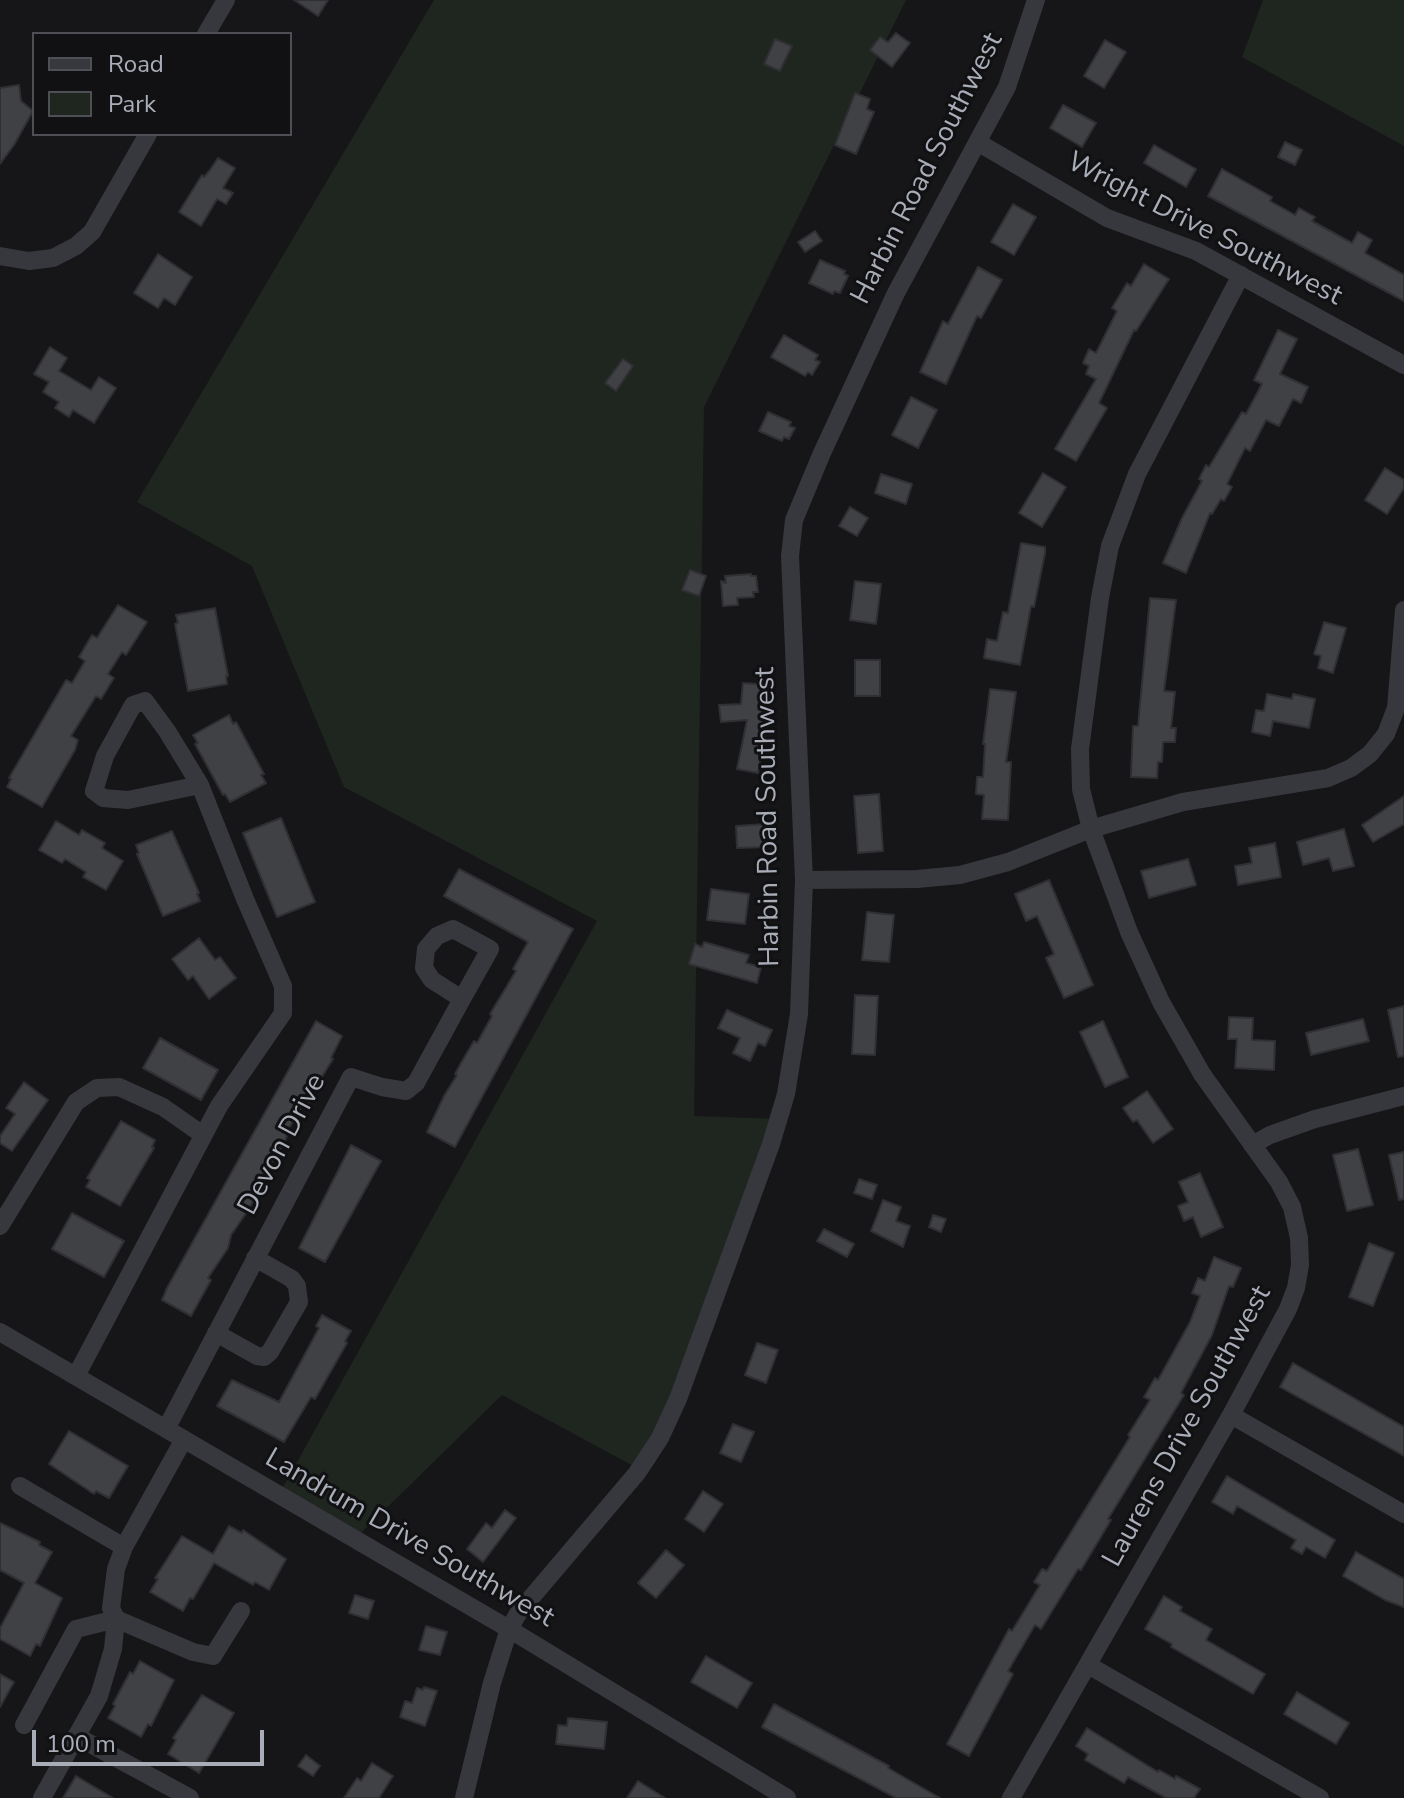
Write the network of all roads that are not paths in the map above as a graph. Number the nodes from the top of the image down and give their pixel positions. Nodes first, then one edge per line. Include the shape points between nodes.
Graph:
1 (226, 0) edge
2 (1036, 0) edge
3 (207, 32) edge
4 (147, 136) edge
5 (979, 143) junction
6 (0, 256) edge
7 (1241, 275) junction
8 (1404, 365) edge
9 (1404, 610) edge
10 (200, 785) junction
11 (1091, 829) junction
12 (804, 880) junction
13 (462, 999) dead end
14 (1404, 1096) edge
15 (203, 1135) junction
16 (1252, 1145) junction
17 (0, 1226) edge
18 (255, 1258) junction
19 (0, 1332) edge
20 (216, 1333) junction
21 (76, 1376) junction
22 (1231, 1415) junction
23 (166, 1429) junction
24 (184, 1439) junction
25 (20, 1486) dead end
26 (1404, 1514) edge
27 (124, 1547) junction
28 (241, 1611) dead end
29 (116, 1619) junction
30 (509, 1629) junction
31 (1088, 1665) junction
32 (24, 1725) dead end
33 (76, 1736) junction
34 (42, 1798) edge
35 (190, 1798) edge
36 (464, 1798) edge
37 (787, 1798) edge
38 (1011, 1798) edge
39 (1320, 1798) edge

1 - 3 street
2 - 5 street, Harbin Road Southwest via 1007,87
4 - 6 street via 92,232 76,246 53,258
5 - 7 street, Wright Drive Southwest via 1107,218 1196,251
5 - 12 street, Harbin Road Southwest via 896,293 794,520 790,556
7 - 8 street, Wright Drive Southwest
7 - 11 street, Laurens Drive Southwest via 1137,474 1110,546 1080,749 1081,789
9 - 11 street via 1396,708 1386,734 1351,768 1328,778 1183,802
10 - 10 street via 145,701 133,705 105,756 94,791 103,798 128,800
10 - 15 street via 283,986 283,1013
11 - 12 street via 960,875
11 - 16 street, Laurens Drive Southwest via 1161,1002 1202,1074
12 - 30 street, Harbin Road Southwest via 799,1014 786,1094 678,1399 637,1473
13 - 18 street, Devon Drive via 416,1083 406,1091 351,1077
14 - 16 street via 1315,1119
15 - 17 street via 163,1107 119,1087 97,1088 76,1102
15 - 21 street
16 - 22 street, Laurens Drive Southwest via 1292,1207 1300,1265 1288,1309
18 - 20 street, Devon Drive
18 - 20 street, Devon Drive via 292,1279 299,1302 264,1357
19 - 21 street, Landrum Drive Southwest
20 - 23 street, Devon Drive
21 - 23 street, Landrum Drive Southwest
22 - 26 street
22 - 31 street, Laurens Drive Southwest
23 - 24 street, Landrum Drive Southwest
24 - 27 street
24 - 30 street, Landrum Drive Southwest
25 - 27 street
27 - 29 street via 111,1608
28 - 29 street via 213,1656
29 - 32 street via 76,1629
29 - 33 street via 99,1696
30 - 36 street, Harbin Road Southwest
30 - 37 street, Landrum Drive Southwest
31 - 38 street, Laurens Drive Southwest
31 - 39 street
33 - 34 street
33 - 35 street

